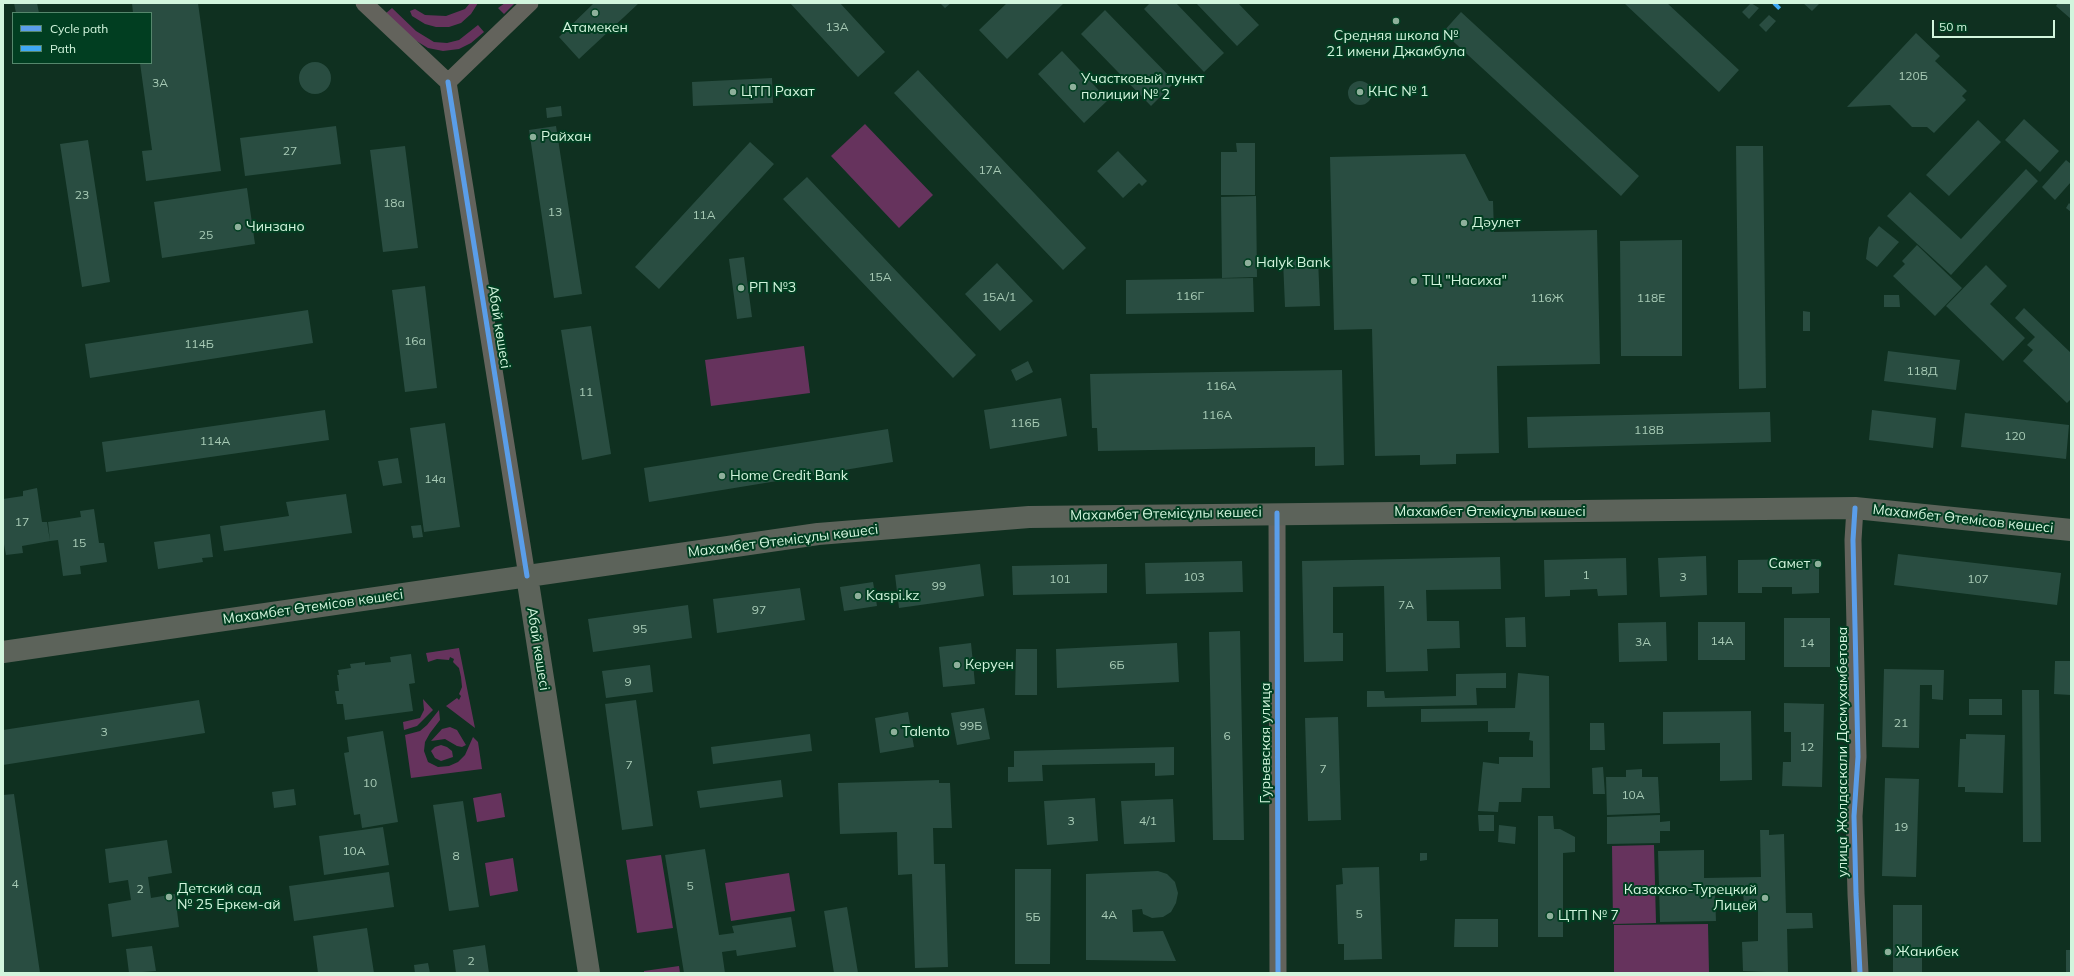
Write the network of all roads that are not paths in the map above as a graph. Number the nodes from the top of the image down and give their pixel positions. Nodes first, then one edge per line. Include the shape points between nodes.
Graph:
1 (364, 3) edge
2 (530, 3) edge
3 (448, 82) junction
4 (1855, 508) junction
5 (1277, 513) junction
6 (2071, 530) edge
7 (623, 562) joint
8 (527, 576) junction
9 (3, 652) edge
10 (588, 973) edge
11 (1278, 973) edge
12 (1860, 973) edge

1 - 3 street
2 - 3 street
3 - 8 street, Абай көшесі
4 - 5 main road, Махамбет Өтемісұлы көшесі
4 - 6 main road, Махамбет Өтемісов көшесі
4 - 12 street, улица Жолдаскали Досмухамбетова via 1853,540 1858,757 1854,816
5 - 7 main road, Махамбет Өтемісұлы көшесі via 1028,517 818,534
5 - 11 street, Гурьевская улица
7 - 8 main road, Махамбет Өтемісов көшесі
8 - 9 main road, Махамбет Өтемісов көшесі
8 - 10 main road, Абай көшесі

